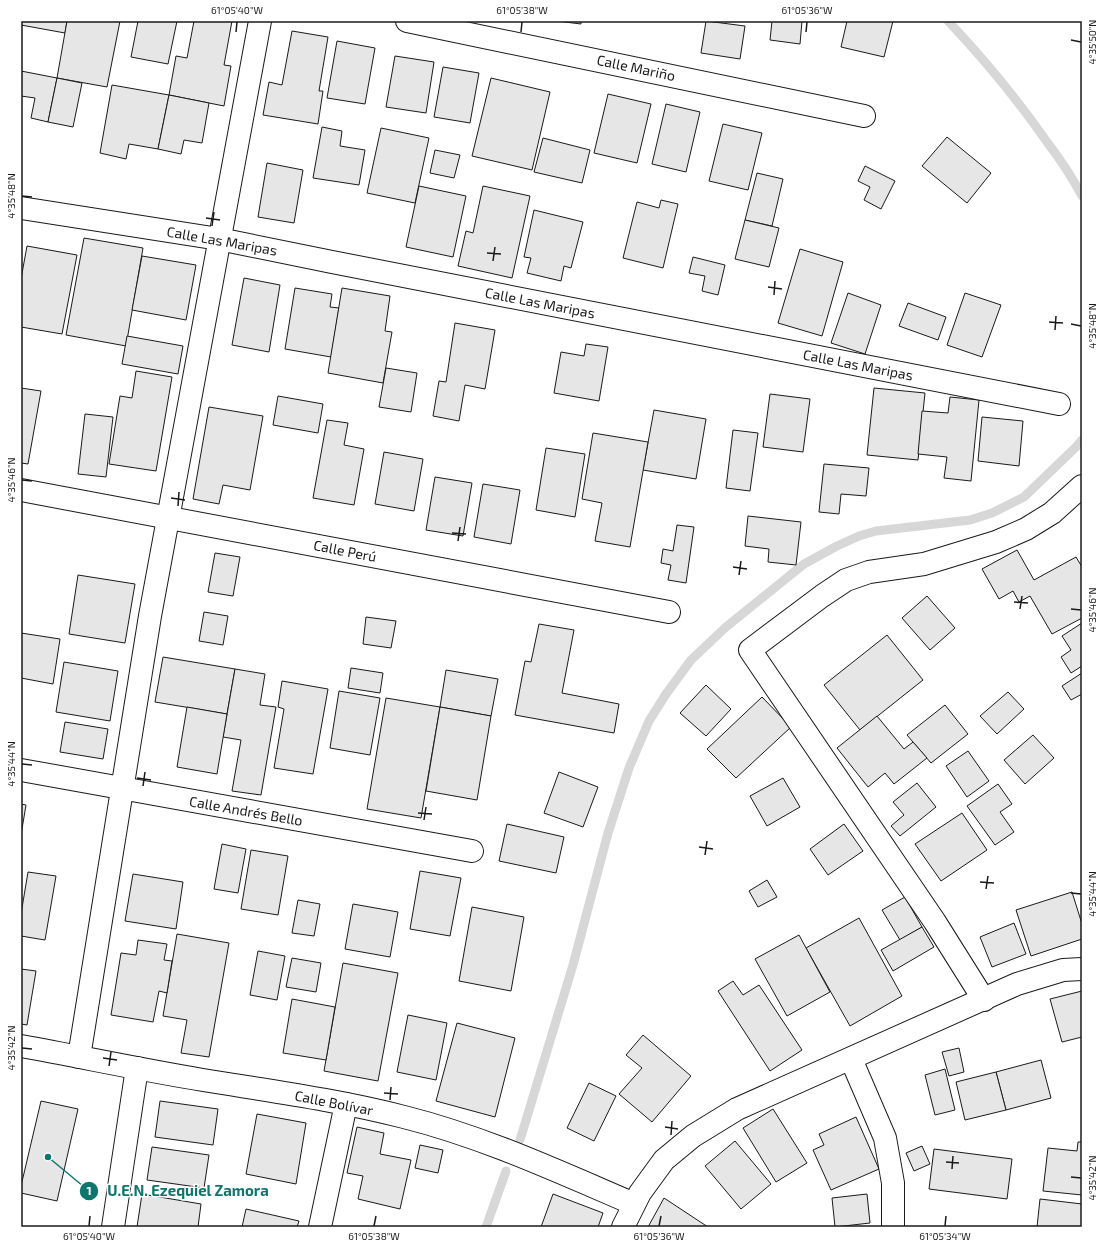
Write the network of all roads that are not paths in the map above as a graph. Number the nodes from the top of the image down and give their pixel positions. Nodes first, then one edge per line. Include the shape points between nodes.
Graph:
1 (260, 21) edge
2 (407, 21) edge
3 (864, 116) dead end
4 (21, 208) edge
5 (219, 239) junction
6 (1059, 404) dead end
7 (1082, 486) edge
8 (21, 490) edge
9 (168, 517) junction
10 (669, 612) dead end
11 (21, 770) edge
12 (122, 789) junction
13 (472, 851) dead end
14 (1082, 969) edge
15 (984, 1000) junction
16 (21, 1046) edge
17 (79, 1057) junction
18 (850, 1059) junction
19 (136, 1068) junction
20 (346, 1104) junction
21 (634, 1204) junction
22 (113, 1227) edge
23 (320, 1227) edge
24 (623, 1227) edge
25 (893, 1227) edge

1 - 5 street
2 - 3 street, Calle Mariño
4 - 5 street, Calle Las Maripas
5 - 6 street, Calle Las Maripas
5 - 9 street
7 - 15 street via 1052,513 1026,529 996,542 924,564 869,572 846,580 750,650 935,922
8 - 9 street, Calle Perú
9 - 10 street, Calle Perú
9 - 12 street
11 - 12 street, Calle Andrés Bello
12 - 13 street, Calle Andrés Bello
12 - 17 street
14 - 15 street via 1063,970 1017,984
15 - 18 street
16 - 17 street, Calle Bolívar
17 - 19 street, Calle Bolívar
18 - 21 street via 737,1109 693,1136 664,1160
18 - 25 street via 885,1138 893,1183
19 - 20 street, Calle Bolívar
19 - 22 street
20 - 21 street, Calle Bolívar via 405,1117 464,1135 525,1157
20 - 23 street
21 - 24 street

